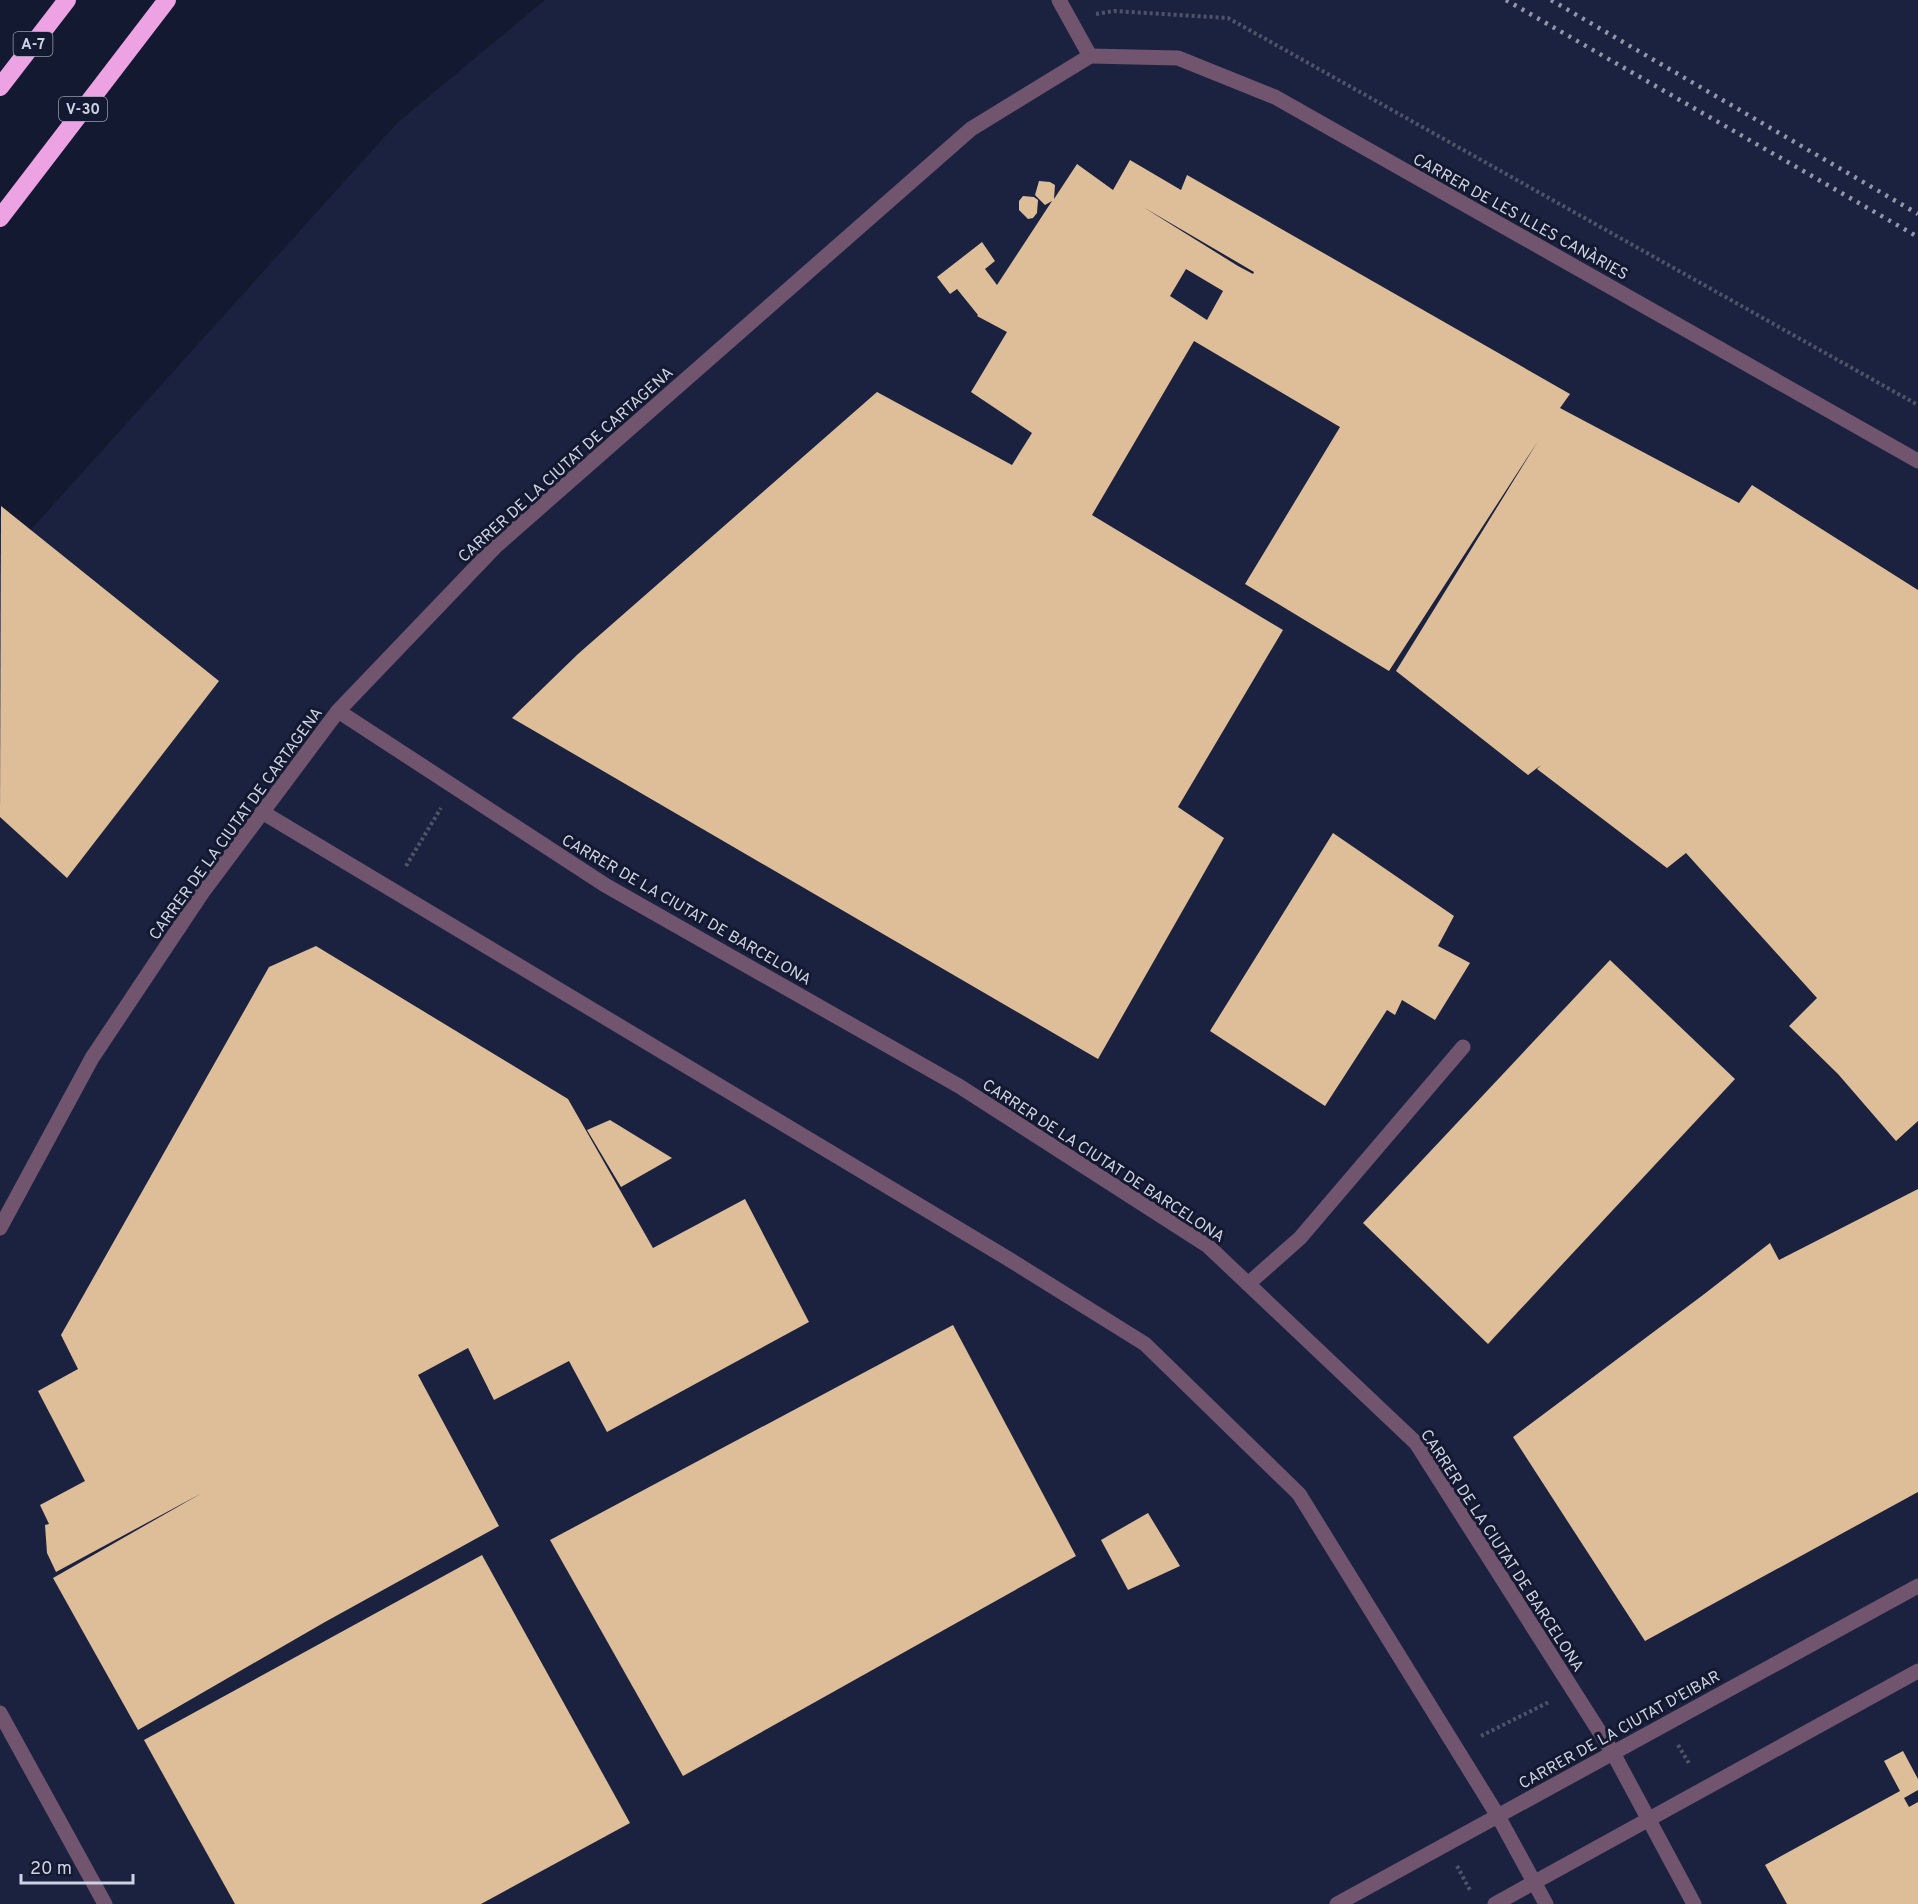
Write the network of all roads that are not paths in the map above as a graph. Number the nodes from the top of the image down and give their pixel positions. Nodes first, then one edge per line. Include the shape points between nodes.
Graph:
1 (67, 0) edge
2 (167, 0) edge
3 (1059, 0) edge
4 (1090, 56) junction
5 (0, 87) edge
6 (0, 218) edge
7 (1918, 461) edge
8 (338, 711) junction
9 (262, 813) junction
10 (1463, 1047) dead end
11 (0, 1228) edge
12 (1248, 1284) junction
13 (1918, 1586) edge
14 (1918, 1671) edge
15 (0, 1713) edge
16 (1613, 1753) junction
17 (1498, 1816) junction
18 (1648, 1820) junction
19 (1534, 1882) junction
20 (105, 1904) edge
21 (1337, 1904) edge
22 (1495, 1904) edge
23 (1546, 1904) edge
24 (1694, 1904) edge

1 - 5 highway, A-7
2 - 6 highway, V-30
3 - 4 street
4 - 7 street, CARRER DE LES ILLES CANÀRIES via 1178,58 1275,97
4 - 8 street, CARRER DE LA CIUTAT DE CARTAGENA via 971,129 496,546
8 - 9 street, CARRER DE LA CIUTAT DE CARTAGENA
8 - 12 street, CARRER DE LA CIUTAT DE BARCELONA via 605,885 959,1086 1208,1246
9 - 11 street, CARRER DE LA CIUTAT DE CARTAGENA via 202,894 92,1058
9 - 17 street via 1145,1344 1299,1494
10 - 12 street via 1300,1238
12 - 16 street, CARRER DE LA CIUTAT DE BARCELONA via 1416,1443
13 - 16 street, CARRER DE LA CIUTAT D'EIBAR
14 - 18 street
15 - 20 street
16 - 17 street, CARRER DE LA CIUTAT D'EIBAR
16 - 18 street, CARRER DE LA CIUTAT DE BARCELONA
17 - 19 street
17 - 21 street, CARRER DE LA CIUTAT D'EIBAR
18 - 19 street
18 - 24 street, CARRER DE LA CIUTAT DE BARCELONA
19 - 22 street
19 - 23 street

